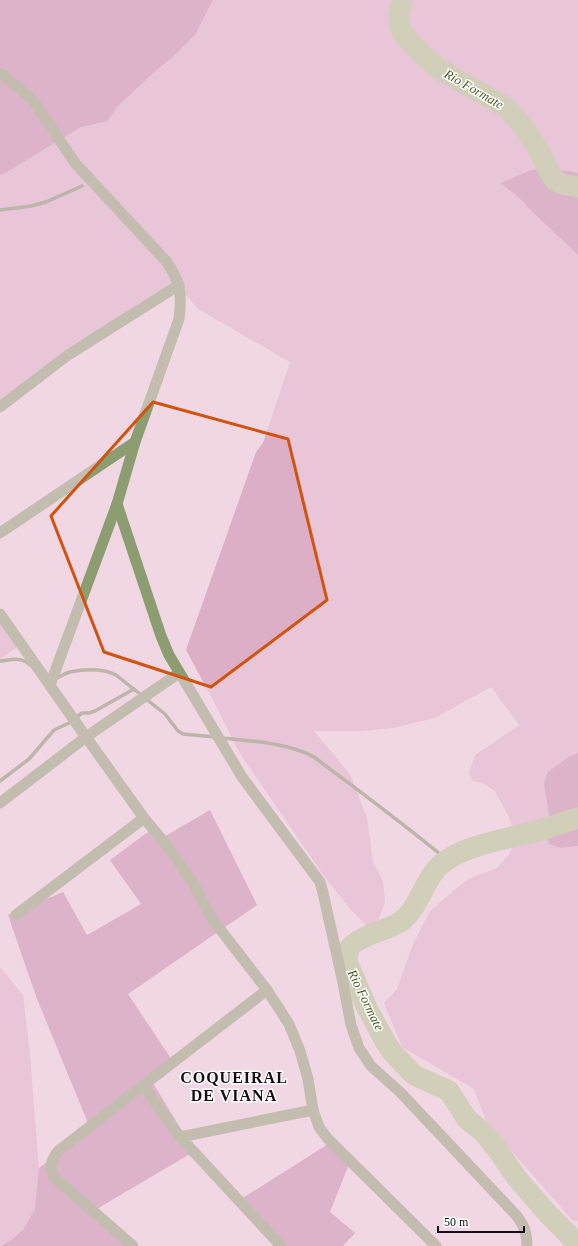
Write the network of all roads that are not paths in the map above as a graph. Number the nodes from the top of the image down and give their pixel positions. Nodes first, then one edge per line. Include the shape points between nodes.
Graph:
1 (0, 73) edge
2 (179, 285) junction
3 (0, 407) edge
4 (136, 442) junction
5 (117, 504) junction
6 (0, 533) edge
7 (0, 614) edge
8 (179, 672) junction
9 (50, 685) junction
10 (86, 737) junction
11 (0, 803) edge
12 (144, 818) junction
13 (16, 915) dead end
14 (267, 990) junction
15 (143, 1085) junction
16 (313, 1110) junction
17 (180, 1137) junction
18 (132, 1246) edge
19 (282, 1246) edge
20 (436, 1246) edge
21 (527, 1246) edge

1 - 2 street via 34,102 75,163 166,261
2 - 3 street via 68,355
2 - 4 street via 179,318
4 - 5 street
4 - 6 street
5 - 8 street via 161,636
5 - 9 street
7 - 9 street
8 - 10 street
8 - 21 street via 242,777 320,882 351,1025 364,1056 516,1215 525,1228
9 - 10 street
10 - 11 street
10 - 12 street
12 - 13 street
12 - 14 street via 192,882 213,920
14 - 15 street
14 - 16 street via 289,1024 300,1051
15 - 17 street
15 - 18 street via 58,1151 51,1169 59,1182
16 - 17 street
16 - 20 street via 319,1127 328,1139
17 - 19 street

